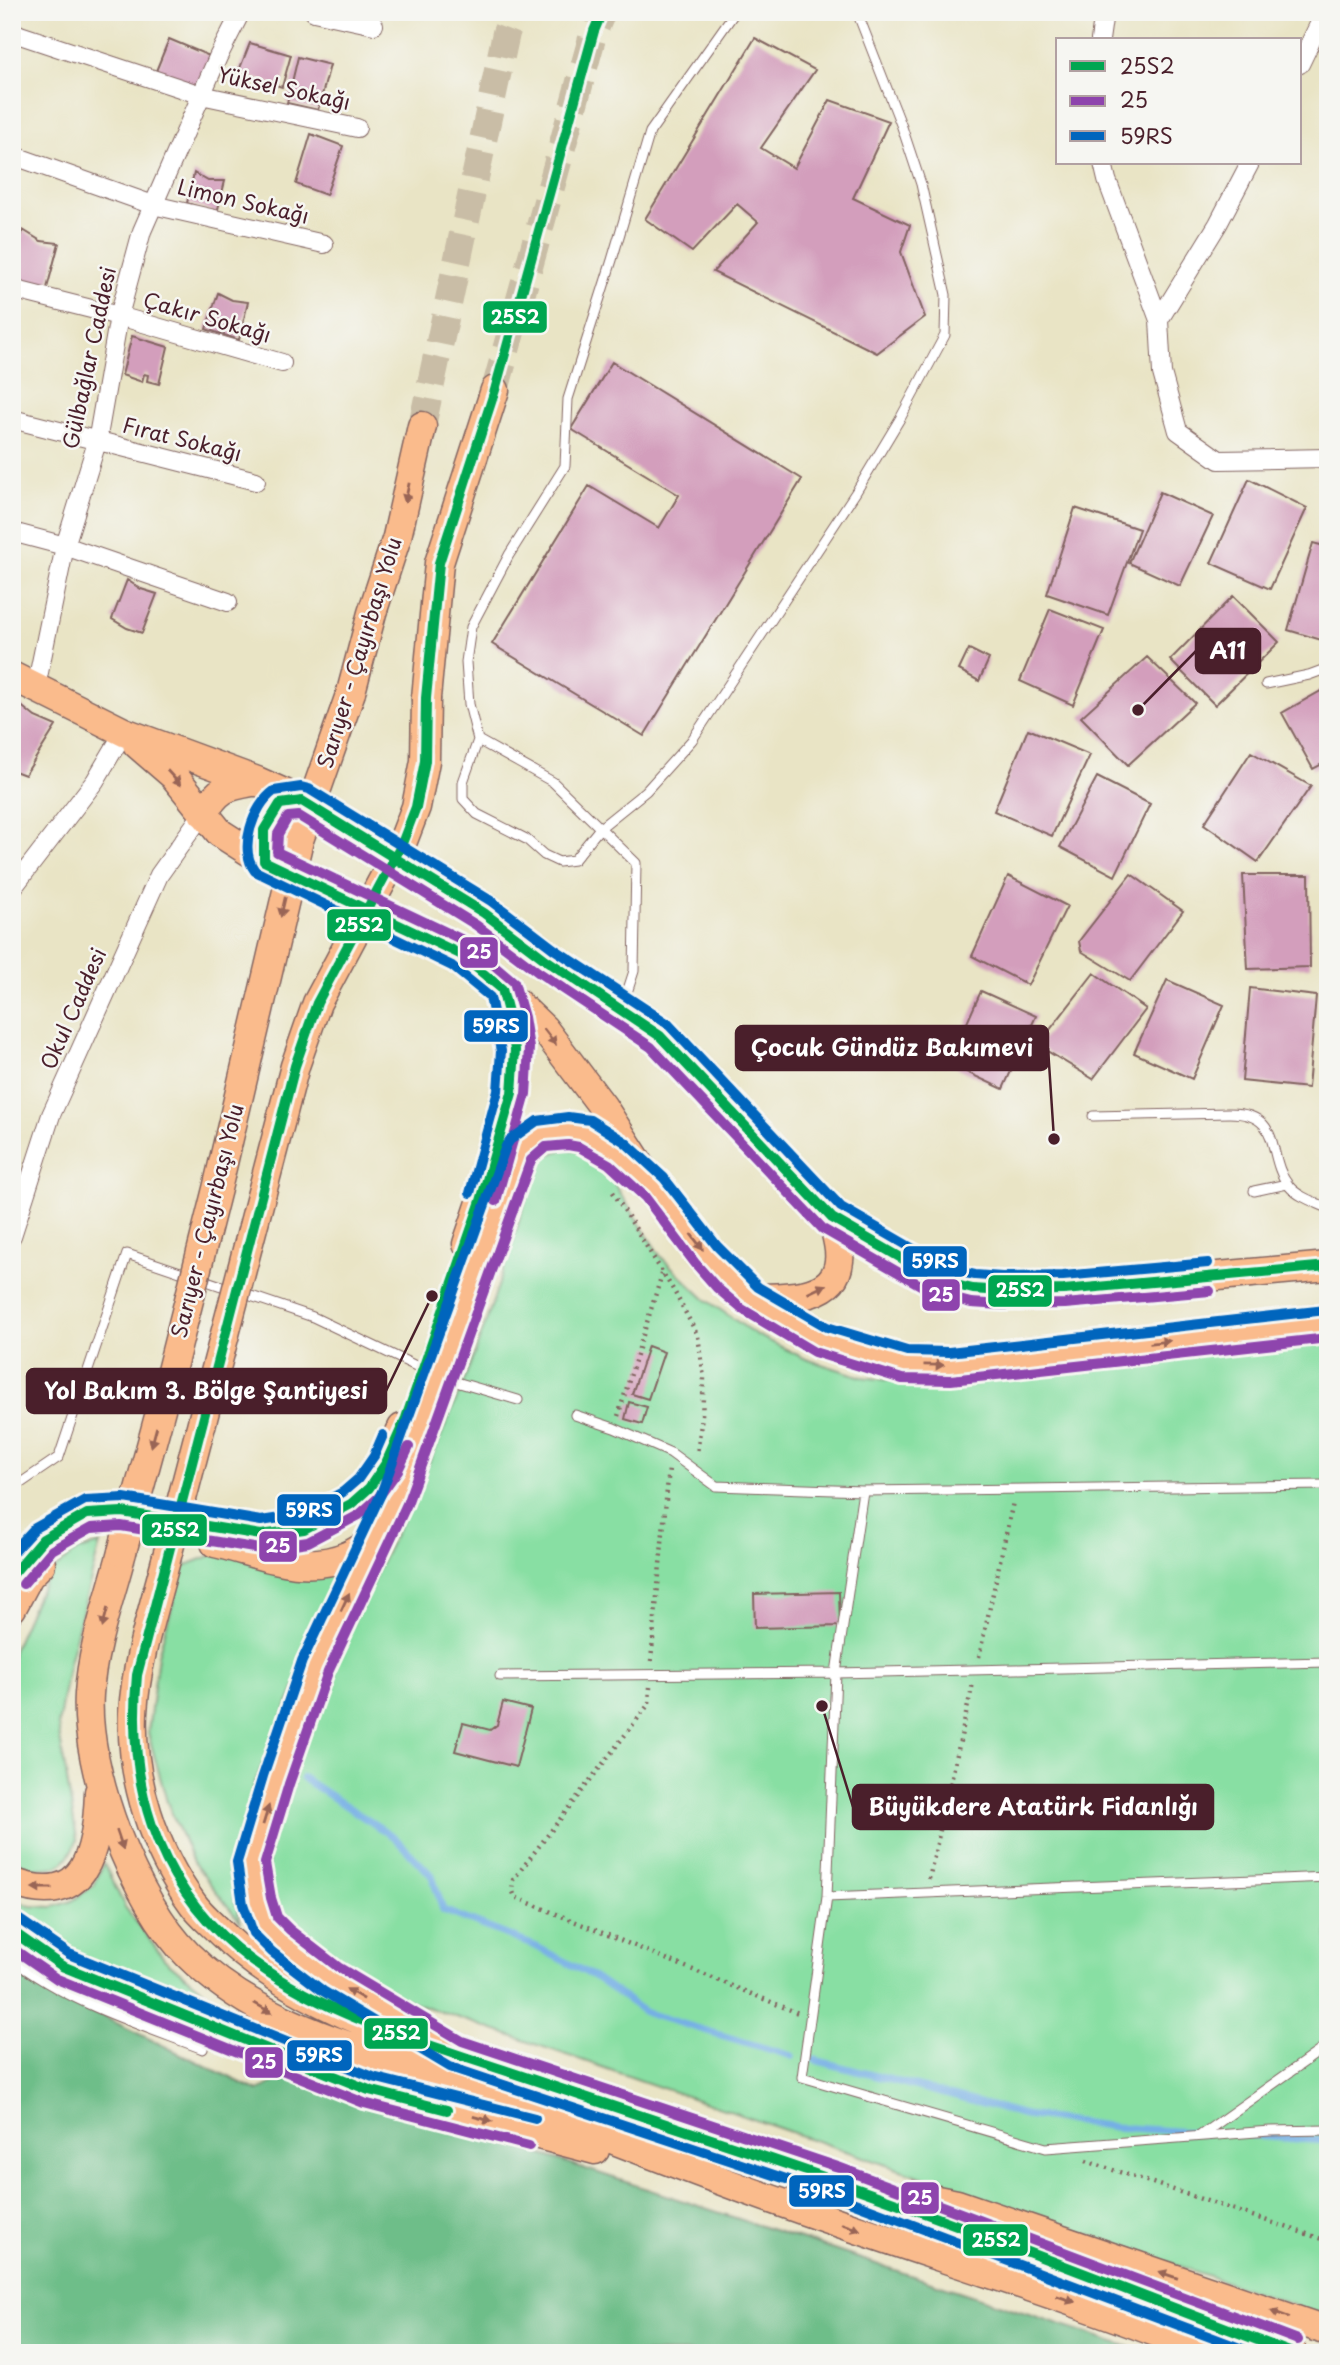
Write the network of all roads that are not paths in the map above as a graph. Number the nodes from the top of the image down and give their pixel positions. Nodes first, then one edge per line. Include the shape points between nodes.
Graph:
1 (241, 12) edge
2 (314, 12) edge
3 (735, 12) edge
4 (858, 12) edge
5 (1104, 12) edge
6 (1324, 12) edge
7 (374, 25) dead end
8 (12, 31) edge
9 (1100, 38) edge
10 (1302, 60) edge
11 (201, 95) junction
12 (357, 128) dead end
13 (12, 155) edge
14 (1103, 164) edge
15 (1249, 164) edge
16 (153, 205) junction
17 (324, 244) dead end
18 (12, 289) edge
19 (119, 316) junction
20 (1158, 320) junction
21 (282, 363) dead end
22 (495, 390) tunnel mouth
23 (12, 419) edge
24 (422, 426) tunnel mouth
25 (97, 442) junction
26 (1328, 458) edge
27 (256, 481) dead end
28 (12, 532) edge
29 (65, 546) junction
30 (228, 602) dead end
31 (1328, 668) edge
32 (24, 682) edge
33 (1266, 684) dead end
34 (124, 732) junction
35 (478, 740) junction
36 (257, 781) junction
37 (302, 801) junction
38 (203, 813) junction
39 (600, 828) junction
40 (264, 861) junction
41 (12, 889) edge
42 (502, 989) junction
43 (621, 1010) junction
44 (1093, 1116) dead end
45 (1287, 1184) junction
46 (656, 1188) junction
47 (1254, 1191) dead end
48 (1328, 1208) edge
49 (832, 1217) junction
50 (12, 1236) edge
51 (1328, 1266) edge
52 (750, 1298) junction
53 (1328, 1324) edge
54 (431, 1374) junction
55 (518, 1400) dead end
56 (575, 1415) dead end
57 (1328, 1485) edge
58 (12, 1489) edge
59 (863, 1490) junction
60 (375, 1539) junction
61 (12, 1575) edge
62 (12, 1608) edge
63 (1328, 1662) edge
64 (836, 1673) junction
65 (500, 1676) dead end
66 (99, 1778) junction
67 (1328, 1877) edge
68 (12, 1882) edge
69 (827, 1897) junction
70 (12, 1931) edge
71 (12, 1959) edge
72 (1328, 2045) edge
73 (203, 2049) dead end
74 (456, 2054) junction
75 (1328, 2130) edge
76 (1199, 2136) junction
77 (833, 2180) junction
78 (786, 2205) junction
79 (1328, 2332) edge
80 (1209, 2353) edge
81 (1293, 2353) edge

1 - 11 street, Gülbağlar Caddesi
2 - 7 street
3 - 35 lane via 650,132 568,399 565,466 471,627 466,662
4 - 39 lane via 920,184 946,295 945,335 856,492 692,740 646,792
5 - 9 street
6 - 10 street
8 - 11 street, Yüksel Sokağı
11 - 12 street, Yüksel Sokağı
11 - 16 street, Gülbağlar Caddesi
13 - 16 street, Limon Sokağı
14 - 20 street
15 - 20 street
16 - 17 street, Limon Sokağı
16 - 19 street, Gülbağlar Caddesi
18 - 19 street, Çakır Sokağı
19 - 21 street, Çakır Sokağı
19 - 25 street, Gülbağlar Caddesi
20 - 26 street via 1162,373 1178,430 1219,460
22 - 74 main road, Sarıyer - Çayırbaşı Yolu, bridge via 439,563 425,761 416,807 401,846 317,1003 295,1066 137,1675 133,1715 137,1772 154,1833 195,1907 236,1948 309,1996 387,2031
23 - 25 street, Fırat Sokağı
24 -> 66 main road, Sarıyer - Çayırbaşı Yolu, bridge via 397,537 351,692 299,840 217,1189 92,1664 90,1725
25 - 27 street, Fırat Sokağı
25 - 29 street, Gülbağlar Caddesi
28 - 29 street
29 - 30 street
29 - 32 street, Gülbağlar Caddesi
31 - 33 lane
32 - 34 main road
34 - 36 main road
34 -> 38 main road via 174,776
34 - 41 street via 95,781
35 - 39 lane via 554,782
35 - 39 lane via 463,782 463,799 477,814 559,862 574,860
36 - 37 main road
36 - 38 main road via 216,793
37 - 40 main road via 280,804 265,822
37 - 43 main road via 484,913
38 - 40 main road via 220,833
38 - 50 street, Okul Caddesi via 153,888 51,1115
39 - 43 lane via 636,863 634,971
40 - 42 main road via 460,954
42 -> 46 main road via 544,1029 604,1107
42 - 54 main road via 515,1050 512,1093
43 - 49 main road via 660,1036
44 - 45 lane via 1247,1115 1267,1127
45 - 47 lane
45 - 48 lane
46 -> 52 main road via 706,1255
46 - 54 main road via 617,1153 584,1133 541,1134 519,1151
49 - 51 main road via 943,1282 972,1289 1064,1290
52 -> 49 main road via 794,1297 818,1291 832,1280 839,1264
52 -> 53 main road via 821,1340 905,1365 1026,1359
54 - 55 lane
54 - 58 lane via 313,1317 127,1254 59,1457
54 - 60 main road via 394,1499
54 - 61 main road via 369,1488 351,1504 304,1529 261,1535 122,1512 87,1514 43,1539
56 - 59 lane via 671,1453 716,1486
57 - 59 lane
59 - 64 lane
60 - 62 main road via 347,1556 313,1566 264,1558 145,1526 93,1529 47,1557 29,1576
74 -> 60 main road via 330,1979 265,1925 257,1901 251,1862 276,1780 315,1667
63 - 64 lane
64 - 65 lane
64 - 69 lane
66 -> 68 main road via 96,1831 82,1872 50,1890
66 -> 78 main road, Sarıyer - Çayırbaşı Yolu via 129,1866 155,1916 188,1956 232,1990 290,2024 479,2089
67 - 69 lane
69 - 76 lane via 802,2077 1046,2148
70 -> 78 main road via 61,1966 369,2090
71 - 73 lane via 31,1974 107,2013
72 - 76 lane
74 - 77 main road, Sarıyer - Çayırbaşı Yolu
75 - 76 lane
79 -> 77 main road, Sarıyer - Çayırbaşı Yolu via 957,2204
77 - 81 main road, Sarıyer - Çayırbaşı Yolu
78 -> 80 main road, Sarıyer - Çayırbaşı Yolu via 1129,2320

